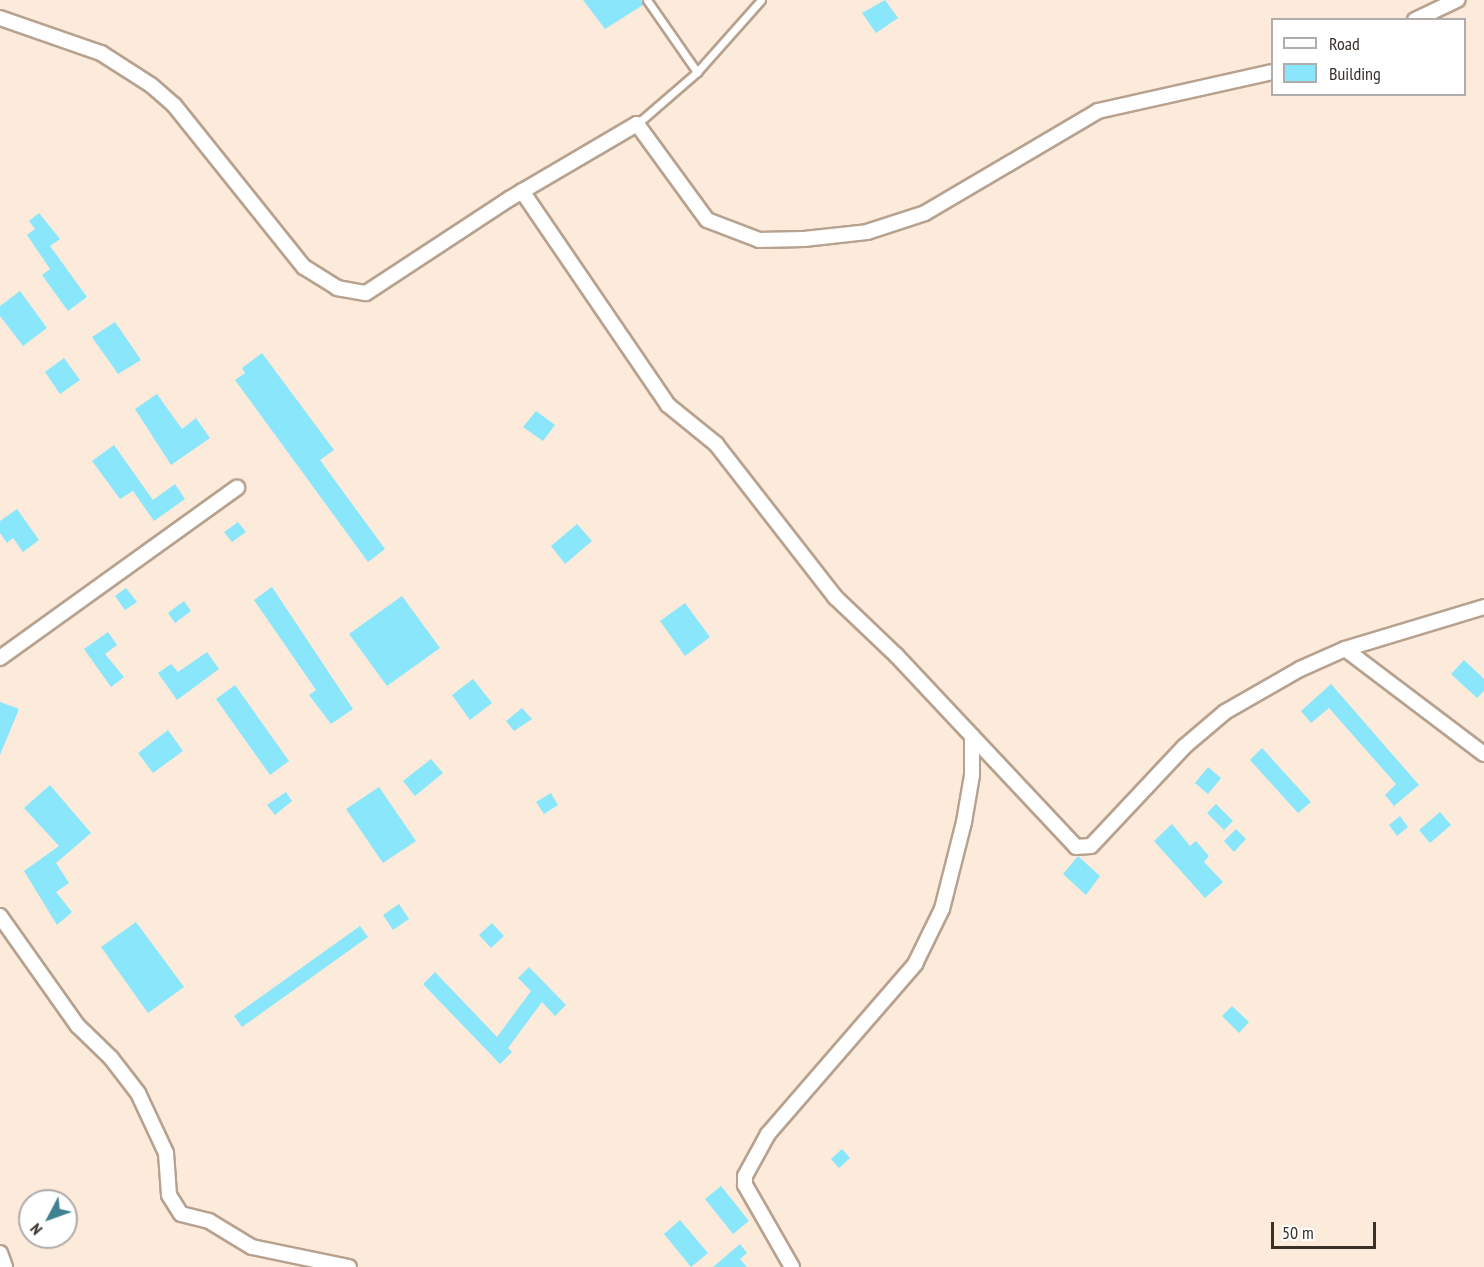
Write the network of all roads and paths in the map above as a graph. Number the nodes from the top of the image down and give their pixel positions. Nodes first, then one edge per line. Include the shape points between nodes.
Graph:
1 (647, 0) edge
2 (761, 0) edge
3 (1457, 0) edge
4 (0, 18) edge
5 (1419, 18) edge
6 (696, 72) junction
7 (1271, 72) edge
8 (638, 124) junction
9 (522, 191) junction
10 (237, 488) dead end
11 (1484, 607) edge
12 (1346, 649) junction
13 (0, 658) edge
14 (972, 736) junction
15 (1484, 754) edge
16 (0, 916) edge
17 (0, 1252) edge
18 (5, 1267) edge
19 (349, 1267) edge
20 (792, 1267) edge

1 - 6 lane
2 - 6 lane
3 - 5 street
4 - 9 street via 101,53 151,85 174,105 304,267 337,288 366,293
6 - 8 lane
7 - 8 street via 1098,111 925,213 867,232 804,239 759,240 707,220
8 - 9 street
9 - 14 street via 668,405 716,444 835,597
10 - 13 street
11 - 12 street
12 - 14 street via 1300,669 1225,712 1185,746 1114,825 1086,848 1071,843
12 - 15 street
14 - 20 street via 972,776 964,822 942,909 915,964 768,1134 745,1176 745,1185
16 - 19 street via 78,1026 111,1058 138,1093 166,1153 169,1195 181,1214 209,1221 252,1247
17 - 18 street

